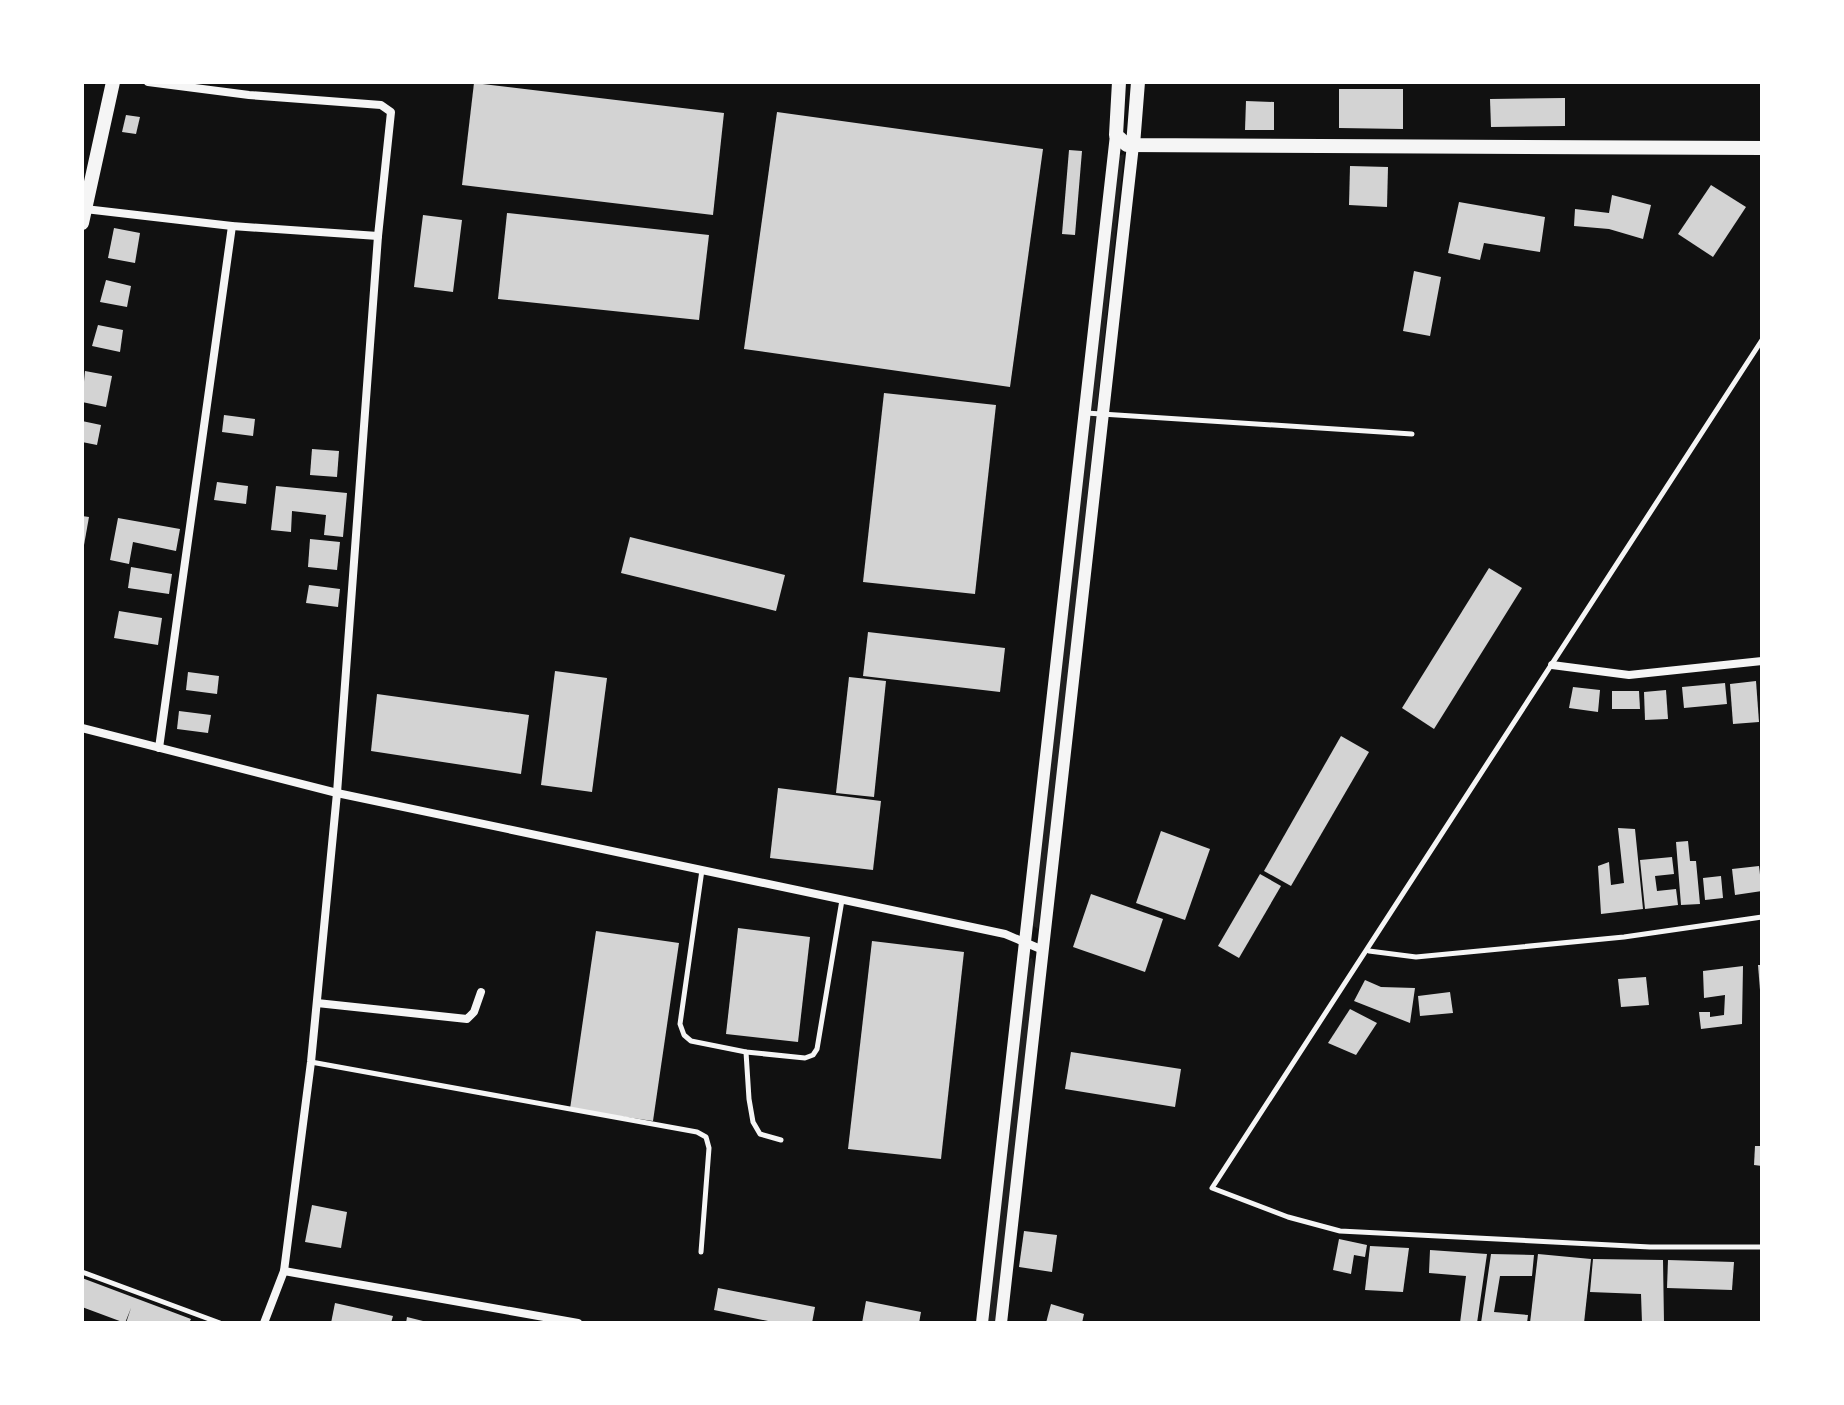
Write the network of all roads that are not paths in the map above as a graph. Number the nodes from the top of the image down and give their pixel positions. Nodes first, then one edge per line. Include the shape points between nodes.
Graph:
1 (113, 82) edge
2 (148, 82) edge
3 (1119, 82) edge
4 (1138, 82) edge
5 (1116, 135) junction
6 (1133, 145) junction
7 (1762, 148) edge
8 (83, 216) edge
9 (232, 226) junction
10 (378, 236) junction
11 (1762, 340) edge
12 (1086, 413) junction
13 (1102, 413) junction
14 (1412, 434) dead end
15 (1762, 661) edge
16 (1552, 665) junction
17 (82, 728) edge
18 (159, 748) junction
19 (337, 793) junction
20 (702, 870) junction
21 (842, 899) junction
22 (1762, 917) edge
23 (1026, 921) junction
24 (1046, 927) junction
25 (1005, 934) junction
26 (1024, 940) junction
27 (1369, 951) junction
28 (1042, 956) junction
29 (1022, 959) junction
30 (481, 992) dead end
31 (317, 1003) junction
32 (746, 1052) junction
33 (311, 1062) junction
34 (781, 1140) dead end
35 (1762, 1247) edge
36 (701, 1252) dead end
37 (284, 1271) junction
38 (82, 1272) edge
39 (220, 1323) edge
40 (264, 1323) edge
41 (578, 1323) edge
42 (982, 1323) edge
43 (1001, 1323) edge

1 - 8 main road
2 - 10 street via 381,105 391,112
3 - 5 main road
4 - 6 main road
5 - 6 main road
5 - 12 street
6 - 7 main road
6 - 13 street
8 - 9 street
9 - 10 street
9 - 18 street
10 - 19 street
11 - 16 lane
12 - 13 lane
12 - 23 street
13 - 14 lane
13 - 24 street
15 - 16 street via 1629,675
16 - 27 lane
17 - 18 street
18 - 19 street
19 - 20 street
19 - 31 street
20 - 21 street
20 - 32 lane via 680,1024 691,1041
21 - 25 street
21 - 32 lane via 817,1049 805,1058
22 - 27 lane via 1624,937 1416,957
23 - 24 street via 1035,937
23 - 25 street
23 - 26 street
24 - 28 street
25 - 26 street
26 - 28 street
26 - 29 street
27 - 35 lane via 1212,1188 1340,1231 1650,1247
28 - 29 street via 1033,949
28 - 43 street
29 - 42 street
30 - 31 street via 467,1019
31 - 33 street
32 - 34 lane via 753,1122 760,1134
33 - 36 lane via 697,1132 706,1137 709,1148
33 - 37 street
37 - 40 street
37 - 41 street
38 - 39 lane

